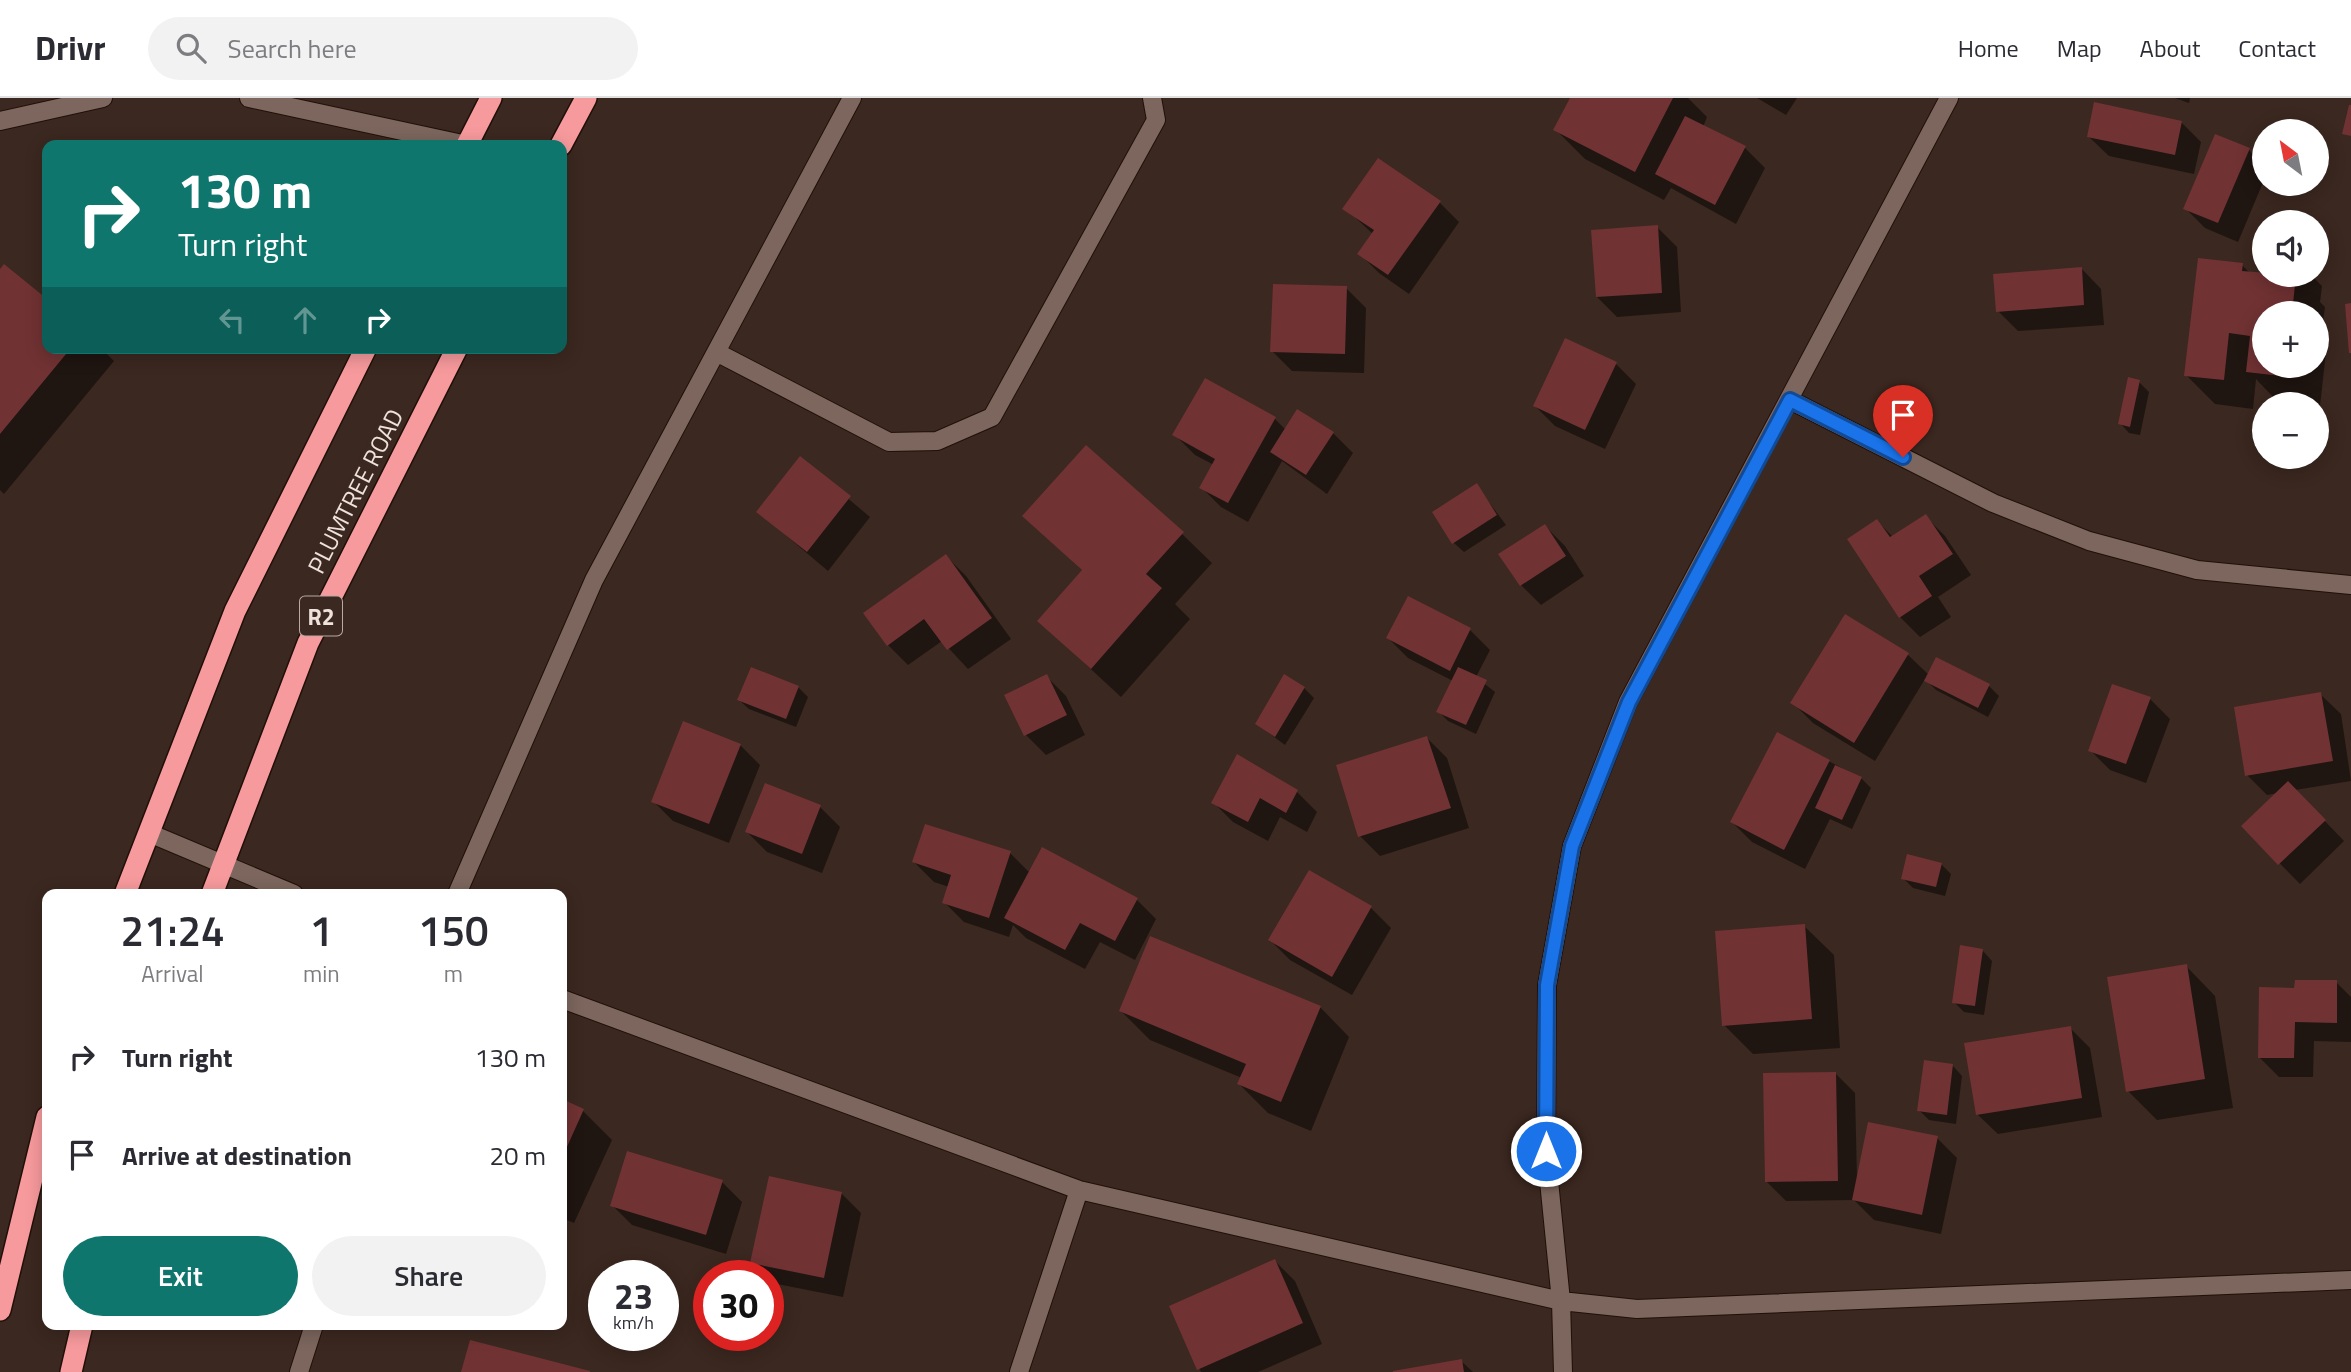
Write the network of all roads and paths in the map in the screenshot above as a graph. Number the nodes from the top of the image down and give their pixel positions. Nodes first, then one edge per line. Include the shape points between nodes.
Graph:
1 (103, 98) edge
2 (248, 98) edge
3 (491, 98) edge
4 (586, 98) edge
5 (852, 98) edge
6 (1152, 98) edge
7 (1949, 98) edge
8 (0, 121) edge
9 (444, 140) edge
10 (470, 140) edge
11 (564, 140) edge
12 (716, 352) junction
13 (363, 354) edge
14 (454, 354) edge
15 (1790, 400) junction
16 (2351, 585) edge
17 (149, 832) junction
18 (222, 865) junction
19 (127, 889) edge
20 (214, 889) edge
21 (282, 889) edge
22 (459, 889) edge
23 (567, 1001) edge
24 (42, 1137) edge
25 (1079, 1190) junction
26 (2351, 1280) edge
27 (1561, 1301) junction
28 (0, 1310) edge
29 (81, 1330) edge
30 (312, 1330) edge
31 (71, 1372) edge
32 (299, 1372) edge
33 (1019, 1372) edge
34 (1563, 1372) edge

1 - 8 street
2 - 9 street
3 - 10 highway
4 - 11 highway
5 - 12 street
6 - 12 street via 1156,120 992,417 937,441 889,442
7 - 15 street
12 - 22 street via 594,580
13 - 17 highway via 235,611
14 - 18 highway, PLUMTREE ROAD / R2 via 308,643
15 - 16 street via 1993,503 2089,541 2197,570
15 - 27 street via 1629,702 1572,846 1547,985 1546,1151
17 - 18 street
17 - 19 highway
18 - 20 highway, PLUMTREE ROAD / R2
18 - 21 street
23 - 25 street
24 - 28 highway
25 - 27 street
25 - 33 street
26 - 27 street via 1637,1310
27 - 34 street
29 - 31 highway
30 - 32 street

